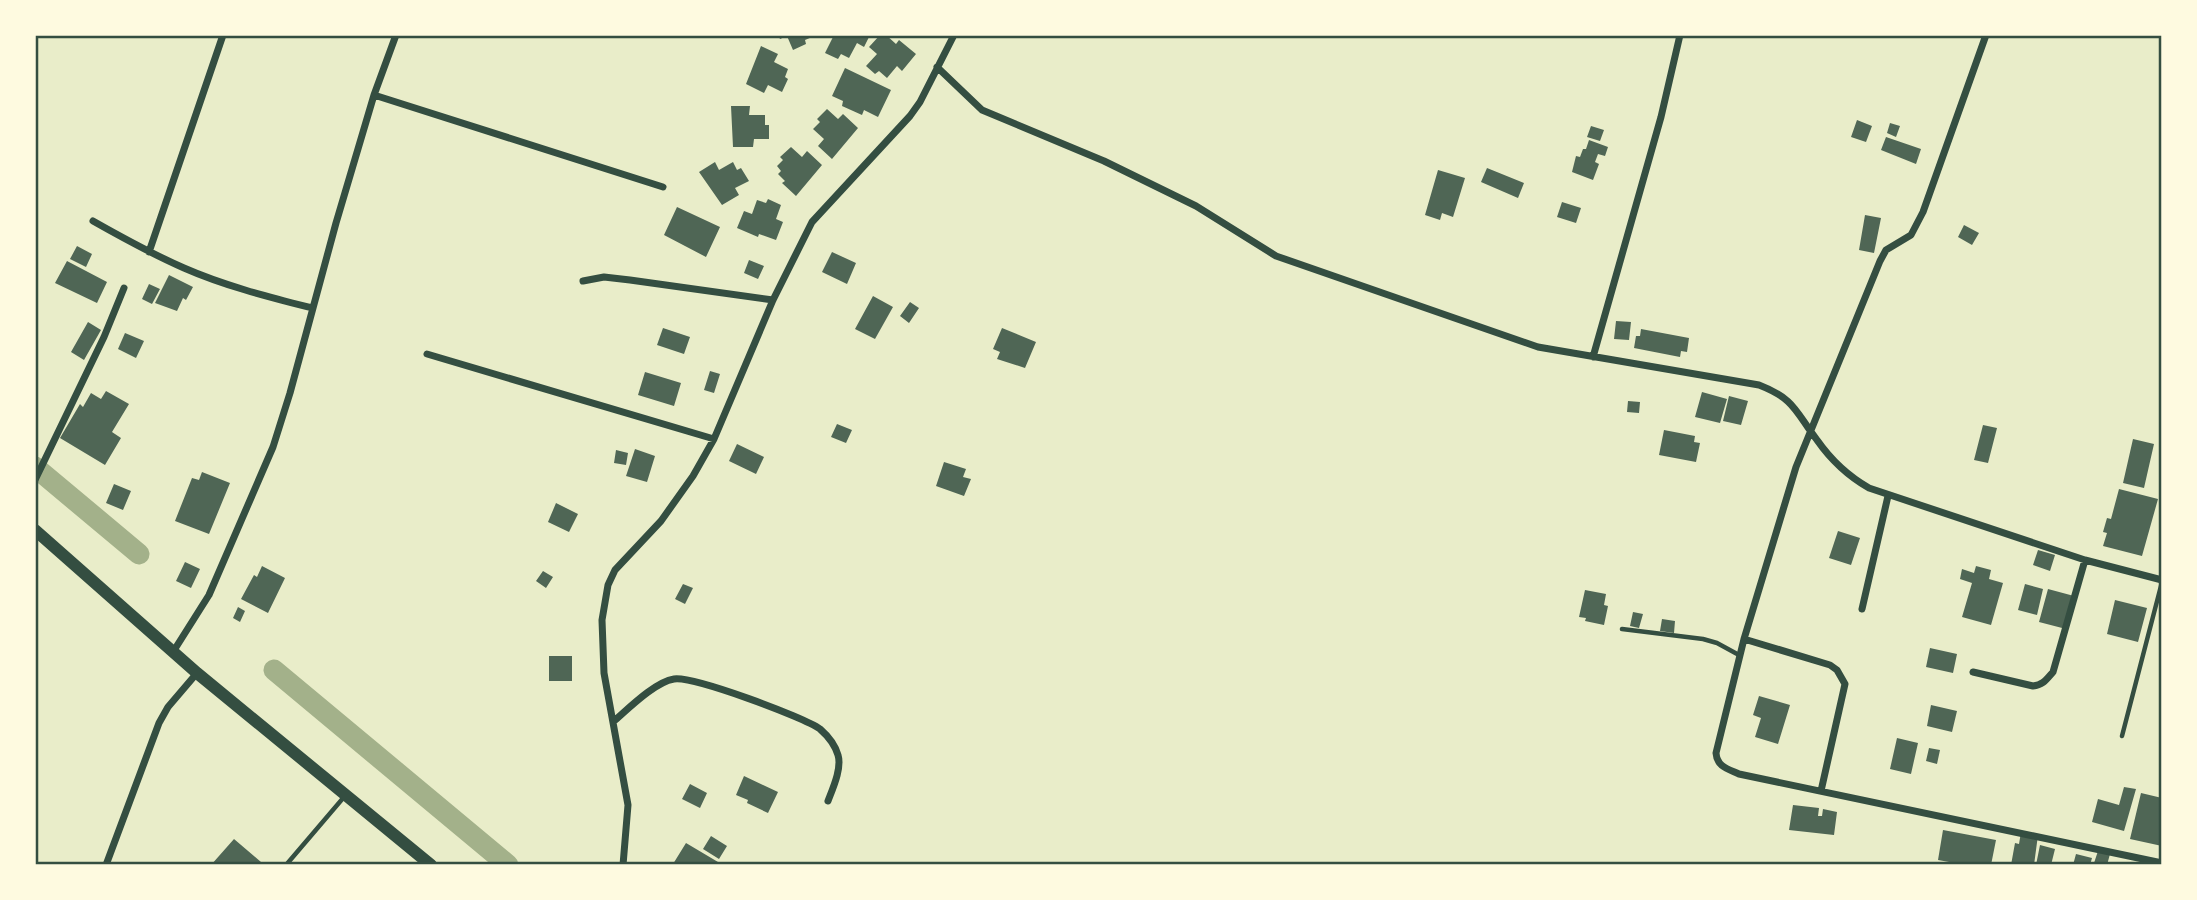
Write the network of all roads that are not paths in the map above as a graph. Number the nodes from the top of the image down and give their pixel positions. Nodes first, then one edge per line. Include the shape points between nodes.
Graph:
1 (223, 35) edge
2 (396, 35) edge
3 (954, 35) edge
4 (1679, 35) edge
5 (1986, 35) edge
6 (937, 67) junction
7 (374, 95) junction
8 (663, 187) dead end
9 (93, 221) dead end
10 (149, 252) junction
11 (583, 281) dead end
12 (124, 288) dead end
13 (773, 300) junction
14 (312, 308) junction
15 (427, 354) dead end
16 (1593, 357) junction
17 (1809, 430) junction
18 (714, 439) junction
19 (35, 480) edge
20 (1888, 496) junction
21 (35, 530) edge
22 (2085, 560) junction
23 (2162, 581) edge
24 (1863, 609) dead end
25 (1622, 629) dead end
26 (1744, 639) junction
27 (173, 652) junction
28 (1740, 655) junction
29 (1973, 672) dead end
30 (197, 673) junction
31 (614, 721) junction
32 (2122, 736) dead end
33 (1821, 791) junction
34 (344, 796) junction
35 (828, 801) dead end
36 (2143, 862) edge
37 (2162, 863) edge
38 (106, 865) edge
39 (286, 865) edge
40 (431, 865) edge
41 (623, 865) edge

1 - 10 street
2 - 7 street
3 - 6 street
4 - 16 street via 1661,117
5 - 17 street via 1923,212 1911,235 1886,250 1880,261
6 - 13 street via 910,116 811,222
6 - 16 street via 982,110 1196,206 1276,256 1538,347
7 - 8 street
7 - 14 street
9 - 10 street
10 - 14 street via 223,283
11 - 13 street via 604,277
12 - 19 street
13 - 18 street
14 - 27 street via 273,447 209,594
15 - 18 street
16 - 17 street via 1759,385 1787,399
17 - 20 street via 1854,480
17 - 26 street
18 - 31 street via 678,500 627,555 608,585 602,643
20 - 22 street
20 - 24 street
21 - 27 main road
22 - 23 street
22 - 29 street via 2053,672 2045,681 2033,686
23 - 32 lane
25 - 28 lane via 1703,639
26 - 28 street
26 - 33 street via 1830,665 1845,684
27 - 30 main road
28 - 33 street via 1716,760 1739,774
30 - 34 main road
30 - 38 street via 168,707 153,737
31 - 35 street via 665,681 676,678 776,709 819,728 832,741 839,758
31 - 41 street via 628,805
33 - 36 street
34 - 39 lane
34 - 40 main road
36 - 37 street

